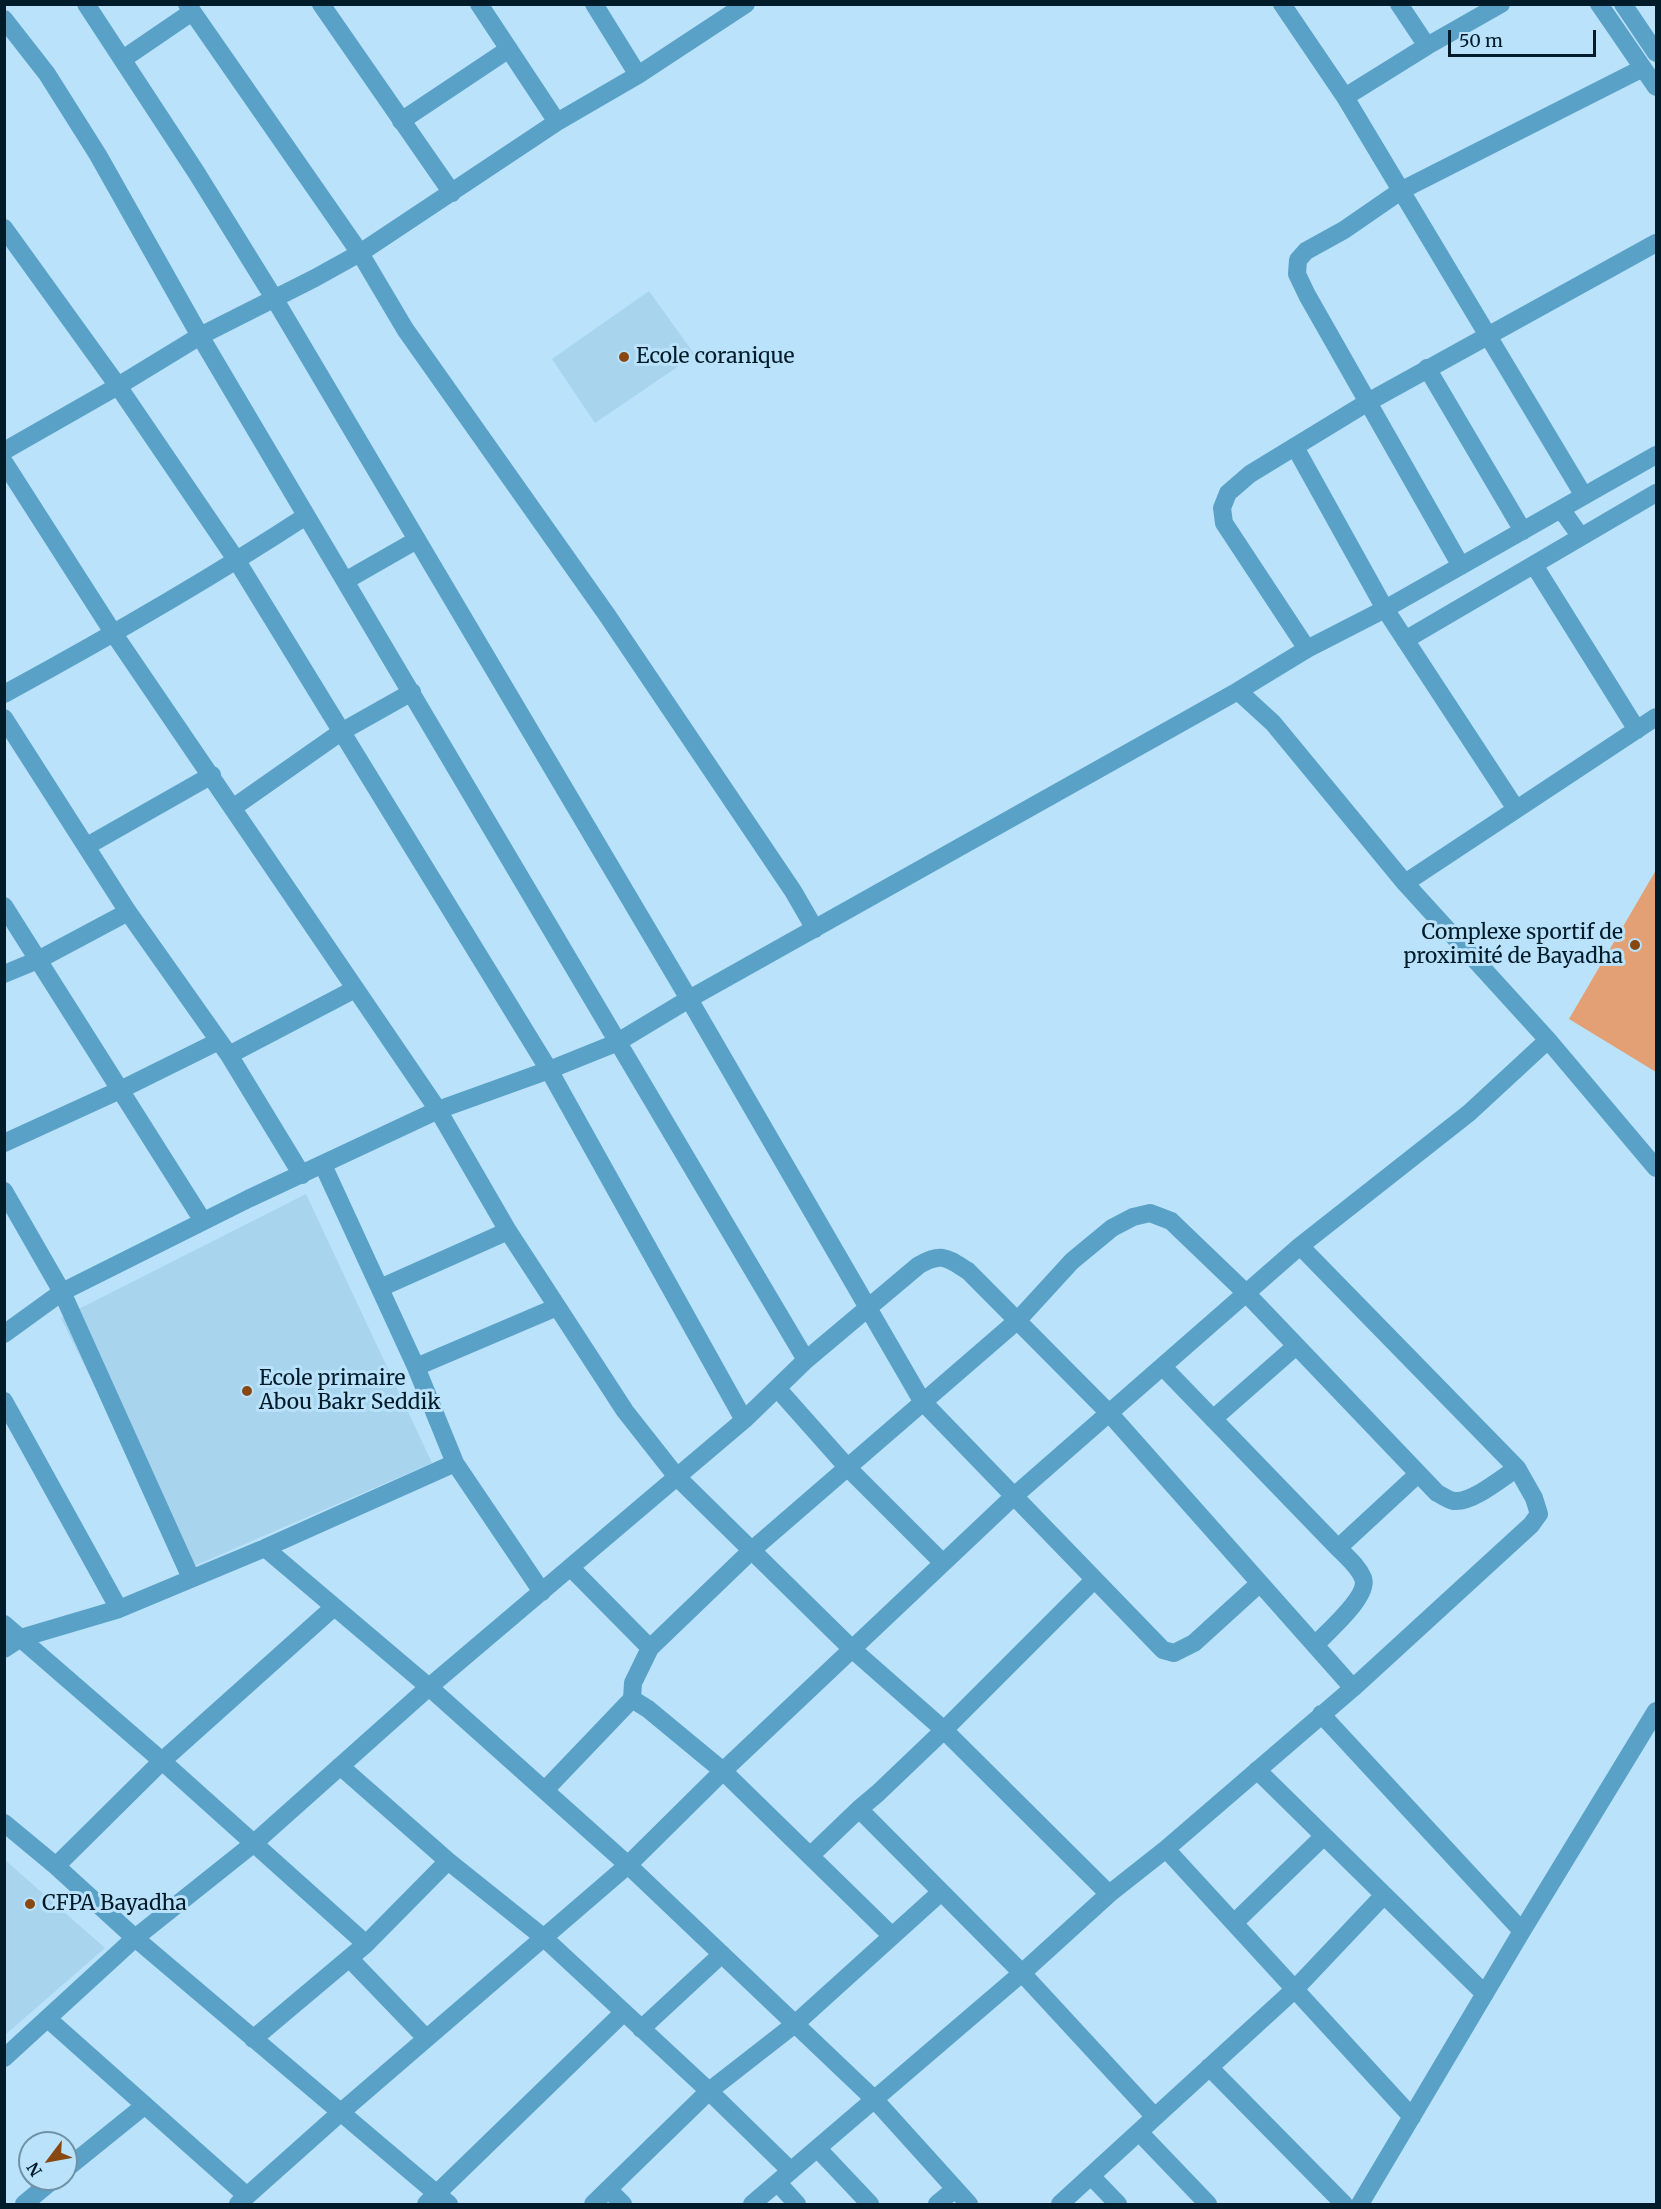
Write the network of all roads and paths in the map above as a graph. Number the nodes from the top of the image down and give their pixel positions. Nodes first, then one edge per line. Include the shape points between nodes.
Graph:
1 (86, 4) edge
2 (321, 4) edge
3 (478, 4) edge
4 (594, 4) edge
5 (746, 4) edge
6 (1282, 4) edge
7 (1399, 4) edge
8 (1501, 4) edge
9 (1599, 4) edge
10 (1623, 4) edge
11 (189, 8) edge
12 (4, 19) edge
13 (1427, 46) junction
14 (509, 49) junction
15 (1656, 52) edge
16 (123, 59) junction
17 (1643, 68) junction
18 (638, 75) junction
19 (1656, 87) edge
20 (1345, 97) junction
21 (401, 121) junction
22 (557, 122) junction
23 (1402, 190) junction
24 (452, 194) junction
25 (4, 228) edge
26 (1656, 243) edge
27 (360, 253) junction
28 (274, 298) junction
29 (1487, 335) junction
30 (200, 336) junction
31 (1427, 369) junction
32 (118, 386) junction
33 (1368, 402) junction
34 (1295, 447) junction
35 (4, 451) edge
36 (1656, 455) edge
37 (4, 462) edge
38 (1656, 493) edge
39 (1584, 496) junction
40 (1561, 509) junction
41 (306, 516) junction
42 (1523, 531) junction
43 (1581, 537) junction
44 (415, 540) junction
45 (237, 561) junction
46 (1534, 565) junction
47 (1461, 566) junction
48 (345, 581) junction
49 (1385, 609) junction
50 (114, 634) junction
51 (1405, 640) junction
52 (1308, 649) junction
53 (1238, 691) junction
54 (412, 692) junction
55 (4, 694) edge
56 (1656, 717) edge
57 (4, 718) edge
58 (1637, 730) junction
59 (341, 732) junction
60 (212, 775) junction
61 (234, 807) junction
62 (1516, 809) junction
63 (87, 846) junction
64 (1405, 883) junction
65 (4, 906) edge
66 (128, 912) junction
67 (815, 929) junction
68 (38, 960) junction
69 (4, 974) edge
70 (355, 989) junction
71 (689, 999) junction
72 (1548, 1040) junction
73 (616, 1042) junction
74 (224, 1048) junction
75 (549, 1070) junction
76 (120, 1090) junction
77 (438, 1110) junction
78 (4, 1143) edge
79 (323, 1165) junction
80 (1656, 1168) edge
81 (303, 1175) junction
82 (7, 1200) edge
83 (203, 1221) junction
84 (508, 1231) junction
85 (1300, 1246) junction
86 (380, 1288) junction
87 (62, 1292) junction
88 (1246, 1293) junction
89 (557, 1307) junction
90 (867, 1309) junction
91 (1018, 1320) junction
92 (4, 1334) edge
93 (1296, 1346) junction
94 (806, 1360) junction
95 (416, 1367) junction
96 (1163, 1367) junction
97 (777, 1388) junction
98 (4, 1401) edge
99 (922, 1401) junction
100 (1110, 1414) junction
101 (1214, 1419) junction
102 (744, 1420) junction
103 (455, 1463) junction
104 (848, 1468) junction
105 (1517, 1468) junction
106 (1418, 1474) junction
107 (677, 1477) junction
108 (1013, 1497) junction
109 (265, 1548) junction
110 (1338, 1548) junction
111 (752, 1550) junction
112 (943, 1563) junction
113 (571, 1568) junction
114 (191, 1578) junction
115 (1094, 1580) junction
116 (1260, 1583) junction
117 (542, 1593) junction
118 (334, 1607) junction
119 (119, 1609) junction
120 (4, 1624) edge
121 (21, 1638) junction
122 (1315, 1645) junction
123 (650, 1648) junction
124 (4, 1649) edge
125 (852, 1649) junction
126 (429, 1688) junction
127 (1353, 1688) junction
128 (632, 1699) junction
129 (1656, 1711) edge
130 (1321, 1714) junction
131 (944, 1730) junction
132 (162, 1761) junction
133 (339, 1766) junction
134 (1257, 1770) junction
135 (723, 1771) junction
136 (545, 1790) junction
137 (859, 1809) junction
138 (4, 1823) edge
139 (1324, 1836) junction
140 (254, 1844) junction
141 (1166, 1849) junction
142 (810, 1856) junction
143 (448, 1861) junction
144 (628, 1864) junction
145 (56, 1866) junction
146 (941, 1892) junction
147 (1109, 1894) junction
148 (1384, 1895) junction
149 (1234, 1923) junction
150 (1522, 1931) junction
151 (892, 1936) junction
152 (543, 1937) junction
153 (135, 1938) junction
154 (366, 1944) junction
155 (722, 1954) junction
156 (349, 1958) junction
157 (1022, 1973) junction
158 (1295, 1989) junction
159 (1485, 1994) junction
160 (624, 2012) junction
161 (48, 2019) junction
162 (795, 2024) junction
163 (641, 2028) junction
164 (426, 2038) junction
165 (253, 2039) junction
166 (4, 2058) edge
167 (1209, 2067) junction
168 (709, 2091) junction
169 (875, 2100) junction
170 (144, 2106) junction
171 (340, 2113) junction
172 (1155, 2117) junction
173 (1412, 2117) junction
174 (1139, 2132) junction
175 (818, 2149) junction
176 (78, 2159) edge
177 (1091, 2176) junction
178 (784, 2177) junction
179 (608, 2189) junction
180 (955, 2189) junction
181 (40, 2191) edge
182 (242, 2200) edge
183 (438, 2201) edge
184 (24, 2205) edge
185 (593, 2205) edge
186 (623, 2205) edge
187 (752, 2205) edge
188 (796, 2205) edge
189 (870, 2205) edge
190 (937, 2205) edge
191 (969, 2205) edge
192 (1060, 2205) edge
193 (1118, 2205) edge
194 (1208, 2205) edge
195 (1344, 2205) edge
196 (1360, 2205) edge

1 - 16 street
2 - 21 street
3 - 14 street
4 - 18 street
5 - 18 street
6 - 20 street
7 - 13 street
8 - 13 street
9 - 17 street
10 - 15 street
11 - 16 street
11 - 27 street
12 - 30 street via 47,74 98,155
13 - 20 street
14 - 21 street
14 - 22 street
16 - 28 street
17 - 19 street
17 - 23 street
18 - 22 street
20 - 23 street
21 - 24 street
22 - 24 street
23 - 29 street
23 - 33 street via 1298,260 1297,274 1307,295
24 - 27 street
25 - 32 street
26 - 29 street
27 - 28 street
27 - 67 street via 405,329 607,615
28 - 30 street
28 - 44 street
29 - 31 street
29 - 39 street
30 - 32 street
30 - 41 street
31 - 33 street
31 - 42 street
32 - 35 street
32 - 45 street
33 - 34 street
33 - 47 street
34 - 49 street
34 - 52 street via 1250,474 1228,493 1222,508 1224,523
36 - 39 street
37 - 50 street
38 - 43 street
39 - 40 street
40 - 42 street
40 - 43 street
41 - 45 street
41 - 48 street
42 - 47 street
43 - 46 street
44 - 48 street
44 - 71 street
45 - 50 street
45 - 59 street
46 - 51 street
46 - 58 street
47 - 49 street
48 - 54 street
49 - 51 street
49 - 52 street
50 - 55 street
50 - 60 street
51 - 62 street
52 - 53 street
53 - 64 street via 1273,723
53 - 67 street
54 - 59 street
54 - 73 street
56 - 58 street
57 - 63 street
58 - 62 street
59 - 61 street
59 - 75 street
60 - 61 street
60 - 63 street
61 - 70 street
62 - 64 street
63 - 66 street
64 - 72 street
65 - 68 street
66 - 68 street
66 - 74 street
67 - 71 street
68 - 69 street
68 - 76 street
70 - 74 street
70 - 77 street
71 - 73 street
71 - 90 street
72 - 80 street
72 - 85 street via 1469,1113
73 - 75 street
73 - 94 street
74 - 76 street
74 - 81 street
75 - 77 street
75 - 102 street
76 - 78 street
76 - 83 street
77 - 79 street
77 - 84 street
79 - 81 street
79 - 86 street
81 - 83 street
82 - 87 street
83 - 87 street
84 - 86 street
84 - 89 street
85 - 88 street
85 - 105 street
86 - 95 street
87 - 92 street
87 - 114 street
88 - 91 street via 1171,1221 1150,1213 1112,1228 1072,1261
88 - 93 street
88 - 96 street
89 - 95 street
89 - 107 street via 625,1411
90 - 91 street via 934,1257 946,1258 968,1271
90 - 94 street
90 - 99 street
91 - 99 street
91 - 100 street
93 - 101 street
93 - 106 street
94 - 97 street
95 - 103 street
96 - 100 street
96 - 101 street
97 - 102 street
97 - 104 street
98 - 119 street
99 - 104 street
99 - 108 street
100 - 108 street
100 - 116 street
101 - 110 street
102 - 107 street
103 - 109 street
103 - 117 street
104 - 111 street
104 - 112 street
105 - 106 street via 1478,1494 1453,1501 1437,1493
105 - 127 street via 1539,1514 1531,1525
106 - 110 street
107 - 111 street
107 - 113 street
108 - 112 street
108 - 115 street
109 - 114 street
109 - 118 street
110 - 122 street via 1364,1580 1362,1592
111 - 123 street
111 - 125 street
112 - 125 street
113 - 117 street
113 - 123 street
114 - 119 street
115 - 116 street via 1163,1650 1174,1653 1194,1643
115 - 131 street
116 - 122 street
117 - 126 street
118 - 126 street
118 - 132 street
119 - 121 street
120 - 121 street
121 - 124 street
121 - 132 street
122 - 127 street
123 - 128 street via 633,1683
125 - 131 street
125 - 135 street
126 - 133 street
126 - 136 street
127 - 130 street
128 - 135 street
128 - 136 street
129 - 150 street
130 - 134 street
130 - 150 street
131 - 137 street
131 - 147 street
132 - 140 street
132 - 145 street
133 - 140 street
133 - 143 street
134 - 139 street
134 - 141 street
135 - 142 street
135 - 144 street
136 - 144 street
137 - 142 street
137 - 146 street
138 - 145 street
139 - 148 street
139 - 149 street
140 - 153 street
140 - 154 street
141 - 147 street
141 - 149 street
142 - 151 street
143 - 152 street
143 - 154 street
144 - 152 street
144 - 155 street
145 - 153 street
146 - 151 street
146 - 157 street
147 - 157 street
148 - 158 street
148 - 159 street
149 - 158 street
150 - 159 street
151 - 162 street
152 - 160 street
152 - 164 street
153 - 161 street
153 - 165 street
154 - 156 street
155 - 162 street
155 - 163 street
156 - 164 street
156 - 165 street
157 - 169 street
157 - 172 street
158 - 167 street
158 - 173 street
159 - 173 street
160 - 163 street
160 - 183 street
161 - 166 street
161 - 170 street
162 - 168 street
162 - 169 street
163 - 168 street
164 - 171 street
165 - 171 street
167 - 172 street
167 - 195 street
168 - 178 street
168 - 179 street
169 - 175 street
169 - 180 street
170 - 176 street
170 - 182 street
171 - 182 street
171 - 183 street
172 - 174 street
173 - 196 street
174 - 177 street
174 - 194 street
175 - 178 street
175 - 189 street
177 - 192 street
177 - 193 street
178 - 187 street
178 - 188 street
179 - 185 street
179 - 186 street
180 - 190 street
180 - 191 street
181 - 184 street

